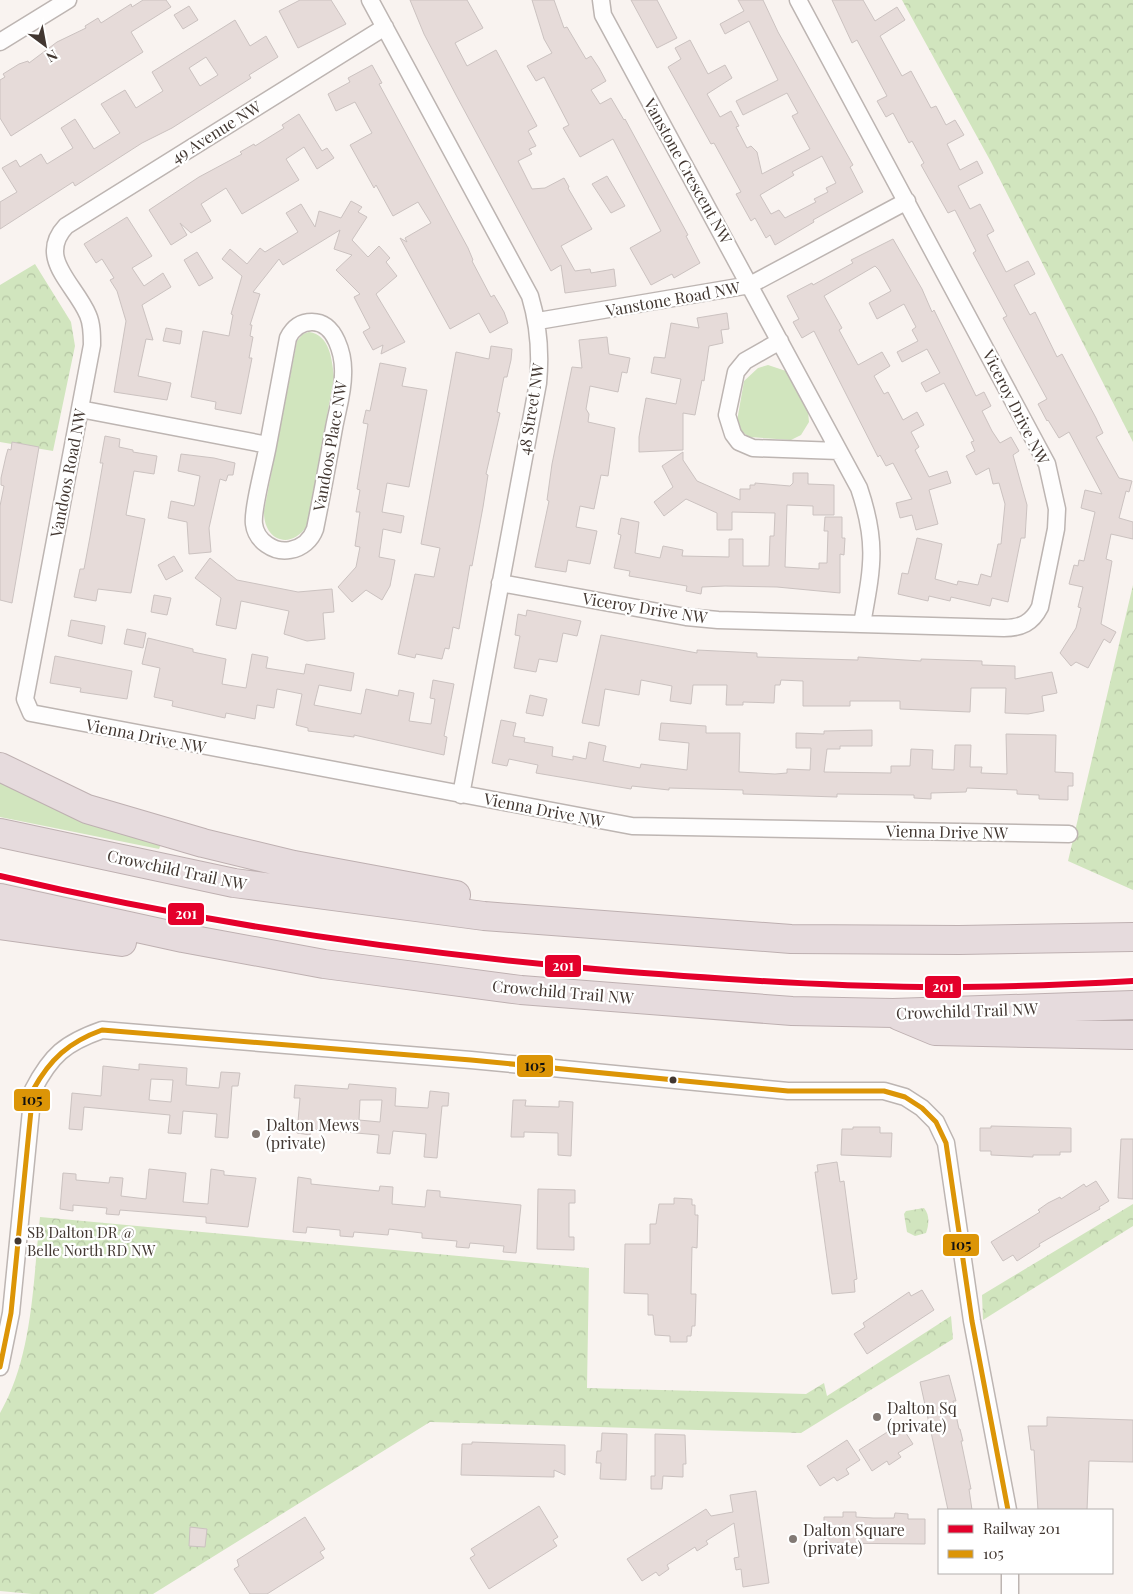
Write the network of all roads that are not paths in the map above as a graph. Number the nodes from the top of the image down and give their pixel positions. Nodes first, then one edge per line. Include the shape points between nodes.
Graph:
1 (68, 0) edge
2 (370, 0) edge
3 (601, 0) edge
4 (798, 0) edge
5 (385, 27) junction
6 (0, 42) edge
7 (907, 201) junction
8 (55, 244) joint
9 (750, 285) junction
10 (538, 321) junction
11 (780, 342) junction
12 (80, 409) junction
13 (268, 445) junction
14 (839, 451) junction
15 (500, 583) junction
16 (862, 624) junction
17 (28, 710) joint
18 (0, 767) edge
19 (460, 794) junction
20 (0, 833) edge
21 (1069, 834) dead end
22 (0, 898) edge
23 (596, 923) junction
24 (0, 926) edge
25 (1133, 937) edge
26 (183, 938) junction
27 (1133, 1005) edge
28 (893, 1013) junction
29 (1133, 1035) edge
30 (0, 1367) edge
31 (1008, 1509) edge
32 (1010, 1574) edge
33 (1010, 1594) edge

1 - 6 street
2 - 5 street, 48 Street NW
3 - 9 street, Vanstone Crescent NW via 603,15
4 - 7 street, Viceroy Drive NW
5 - 8 street, 49 Avenue NW via 66,226
5 - 10 street, 48 Street NW via 530,296
7 - 9 street, Vanstone Road NW
7 - 16 street, Viceroy Drive NW via 1044,458 1056,510 1056,530 1040,607 1023,626
8 - 12 street, Vandoos Road NW via 56,262 84,306 92,326 92,345
9 - 10 street, Vanstone Road NW
9 - 11 street, Vanstone Crescent NW
10 - 15 street, 48 Street NW via 538,383
11 - 14 street, Vanstone Crescent NW
11 - 14 street via 745,361 736,372 727,415 733,434 739,442 753,448
12 - 13 street
12 - 17 street, Vandoos Road NW via 26,699
13 - 13 street, Vandoos Place NW via 254,524 266,544 280,550 295,549 308,541 315,529 342,384 341,354 332,331 321,324 302,324 288,338
14 - 16 street, Vanstone Crescent NW via 859,488 872,540 872,566
15 - 16 street, Viceroy Drive NW via 686,617
15 - 19 street, 48 Street NW
17 - 19 street, Vienna Drive NW via 36,715
18 - 23 highway via 87,809 203,843 312,869 480,899 564,909
19 - 21 street, Vienna Drive NW via 632,826
20 - 23 highway, Crowchild Trail NW via 234,883 484,916
22 - 26 highway, Crowchild Trail NW
23 - 25 highway, Crowchild Trail NW via 791,938
24 - 26 highway via 153,946
26 - 28 highway, Crowchild Trail NW via 324,964 521,990 792,1011
27 - 28 highway, Crowchild Trail NW
28 - 29 highway via 935,1031
30 - 31 street via 11,1313 33,1090 57,1053 78,1038 102,1030 462,1059 788,1091 884,1091 905,1097 922,1108 936,1122 946,1143 972,1321
32 - 33 street

